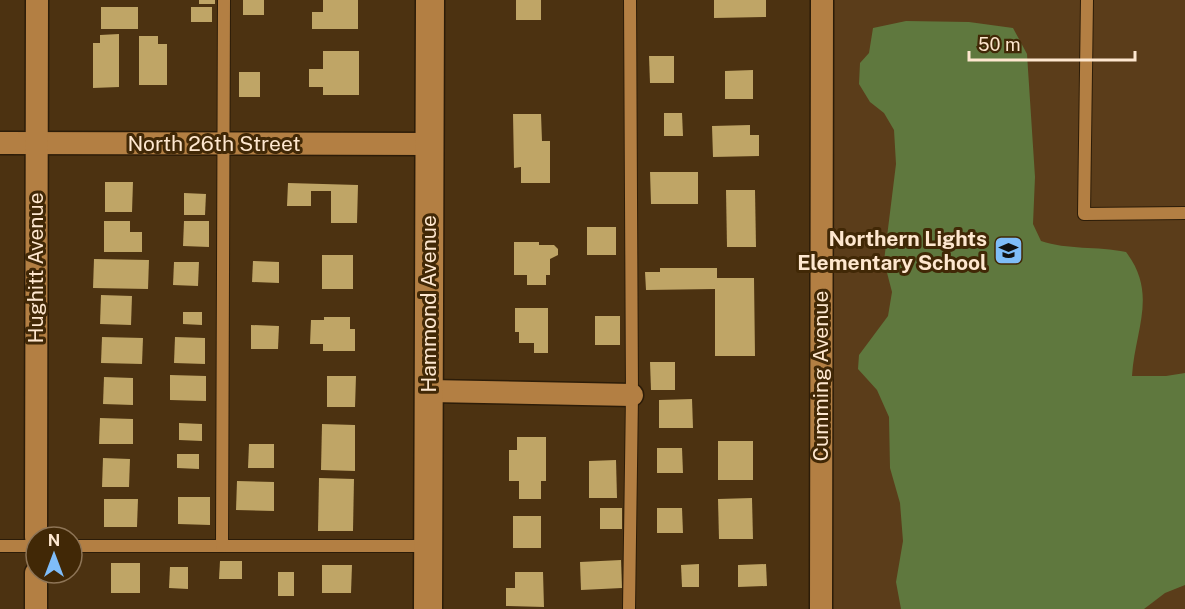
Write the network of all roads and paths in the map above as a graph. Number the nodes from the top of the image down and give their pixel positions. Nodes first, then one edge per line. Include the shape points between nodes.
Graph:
1 (37, 0) edge
2 (224, 0) edge
3 (430, 0) edge
4 (630, 0) edge
5 (822, 0) edge
6 (1087, 0) edge
7 (0, 142) edge
8 (36, 143) junction
9 (224, 144) junction
10 (428, 144) junction
11 (1185, 213) edge
12 (430, 391) junction
13 (632, 395) junction
14 (36, 525) edge
15 (0, 546) edge
16 (24, 546) edge
17 (84, 546) edge
18 (222, 546) junction
19 (428, 546) junction
20 (36, 585) edge
21 (36, 609) edge
22 (428, 609) edge
23 (629, 609) edge
24 (821, 609) edge

1 - 8 street, Hughitt Avenue
2 - 9 lane
3 - 10 street, Hammond Avenue
4 - 13 lane
5 - 24 street, Cumming Avenue
6 - 11 lane via 1084,214
7 - 8 street, North 26th Street
8 - 9 street, North 26th Street
8 - 14 street, Hughitt Avenue
9 - 10 street, North 26th Street
9 - 18 lane
10 - 12 street, Hammond Avenue
12 - 13 street
12 - 19 street, Hammond Avenue
13 - 23 lane
15 - 16 lane
17 - 18 lane
18 - 19 lane
19 - 22 street, Hammond Avenue
20 - 21 street

